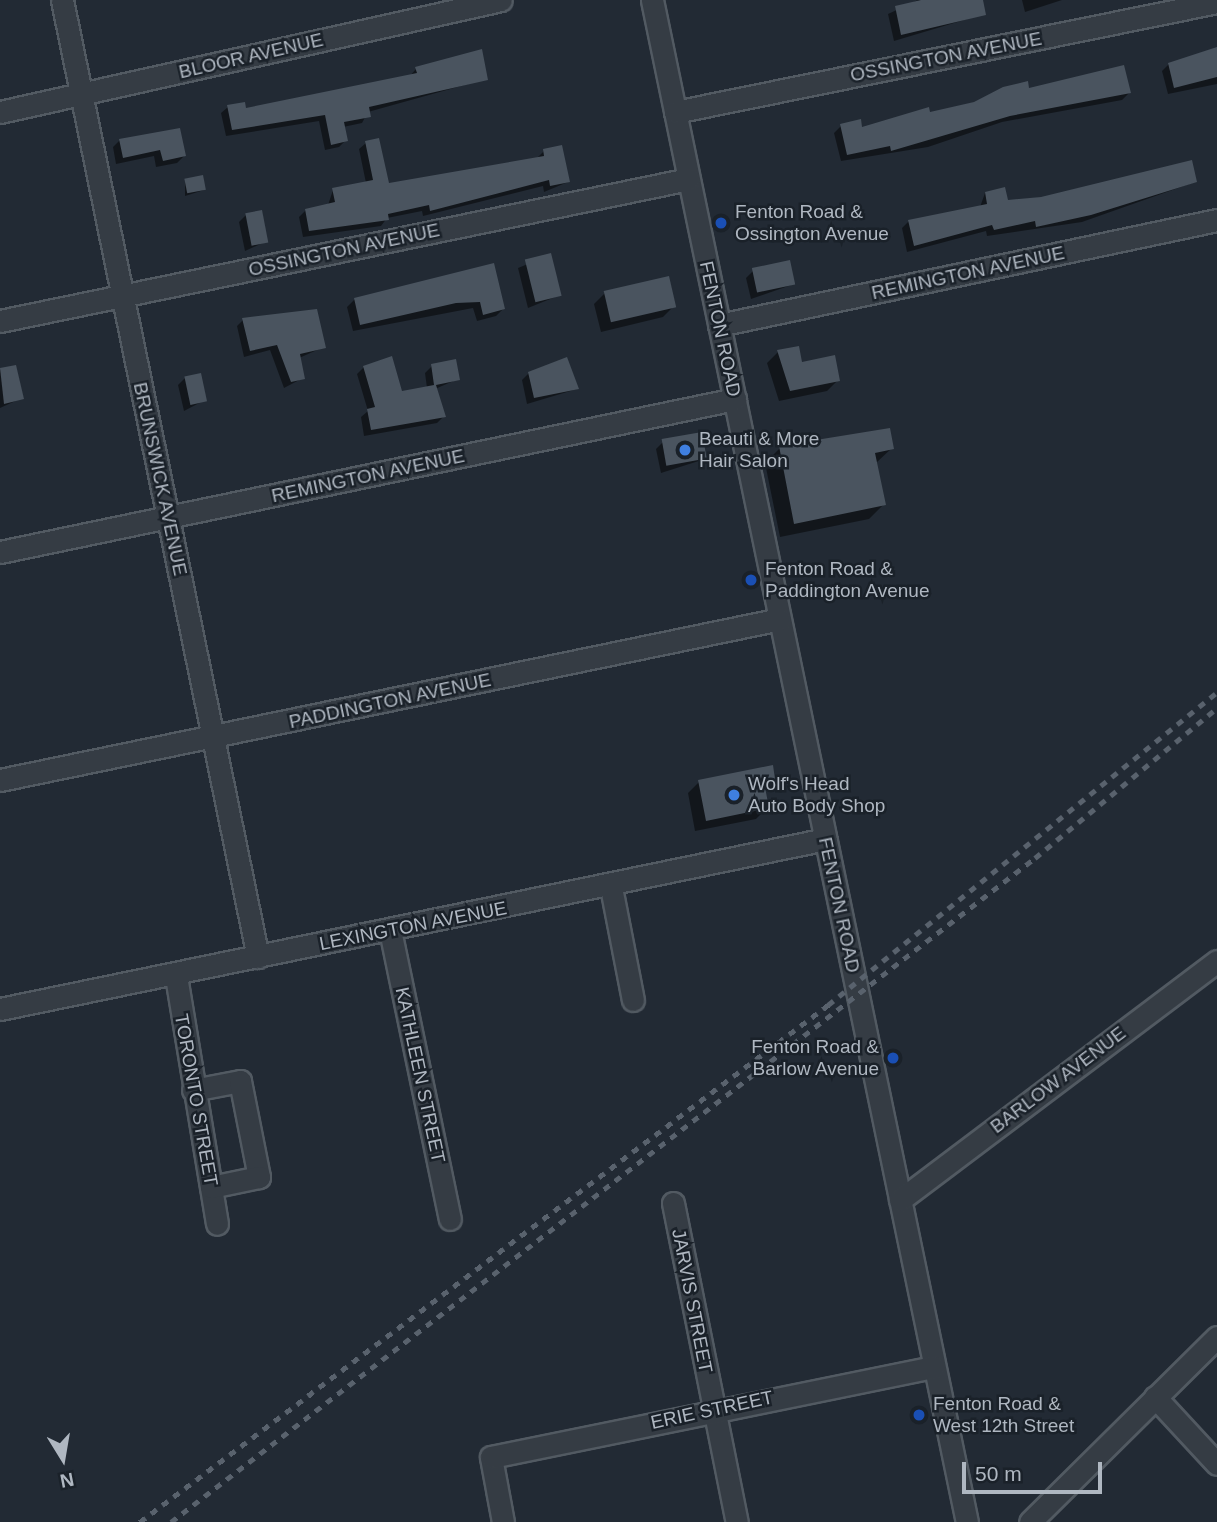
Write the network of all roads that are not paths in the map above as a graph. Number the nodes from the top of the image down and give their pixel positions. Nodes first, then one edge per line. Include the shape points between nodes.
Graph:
1 (62, 0) edge
2 (501, 0) edge
3 (652, 0) edge
4 (1217, 2) edge
5 (81, 93) junction
6 (0, 111) edge
7 (675, 112) junction
8 (689, 179) junction
9 (1217, 220) edge
10 (122, 296) junction
11 (0, 321) edge
12 (719, 325) junction
13 (735, 399) junction
14 (168, 518) junction
15 (0, 552) edge
16 (780, 619) junction
17 (214, 738) junction
18 (0, 780) edge
19 (825, 839) junction
20 (611, 887) junction
21 (390, 930) junction
22 (258, 957) junction
23 (1217, 961) edge
24 (176, 976) junction
25 (633, 1000) dead end
26 (0, 1009) edge
27 (193, 1090) junction
28 (211, 1187) junction
29 (900, 1200) junction
30 (673, 1203) dead end
31 (450, 1219) dead end
32 (217, 1224) dead end
33 (1217, 1337) edge
34 (934, 1367) junction
35 (1155, 1397) junction
36 (713, 1409) junction
37 (1217, 1464) edge
38 (503, 1522) edge
39 (737, 1522) edge
40 (967, 1522) edge
41 (1030, 1522) edge

1 - 5 street, BRUNSWICK AVENUE
2 - 5 street, BLOOR AVENUE
3 - 7 street, FENTON ROAD
4 - 7 street, OSSINGTON AVENUE
5 - 6 street, BLOOR AVENUE
5 - 10 street, BRUNSWICK AVENUE
7 - 8 street, FENTON ROAD
8 - 10 street, OSSINGTON AVENUE
8 - 12 street, FENTON ROAD
9 - 12 street, REMINGTON AVENUE
10 - 11 street, OSSINGTON AVENUE
10 - 14 street, BRUNSWICK AVENUE
12 - 13 street, FENTON ROAD
13 - 14 street, REMINGTON AVENUE
13 - 16 street, FENTON ROAD
14 - 15 street, REMINGTON AVENUE
14 - 17 street, BRUNSWICK AVENUE
16 - 17 street, PADDINGTON AVENUE
16 - 19 street, FENTON ROAD
17 - 18 street, PADDINGTON AVENUE
17 - 22 street, BRUNSWICK AVENUE
19 - 20 street, LEXINGTON AVENUE
19 - 29 street, FENTON ROAD
20 - 21 street, LEXINGTON AVENUE
20 - 25 street
21 - 22 street, LEXINGTON AVENUE
21 - 31 street, KATHLEEN STREET
22 - 24 street, LEXINGTON AVENUE
23 - 29 street, BARLOW AVENUE
24 - 26 street, LEXINGTON AVENUE
24 - 27 street, TORONTO STREET
27 - 28 street, TORONTO STREET
27 - 28 street via 240,1081 259,1177
28 - 32 street, TORONTO STREET
29 - 34 street, FENTON ROAD
30 - 36 street, JARVIS STREET
33 - 35 street
34 - 36 street, ERIE STREET
34 - 40 street, FENTON ROAD
35 - 37 street
35 - 41 street
36 - 38 street, ERIE STREET via 491,1457
36 - 39 street, JARVIS STREET

